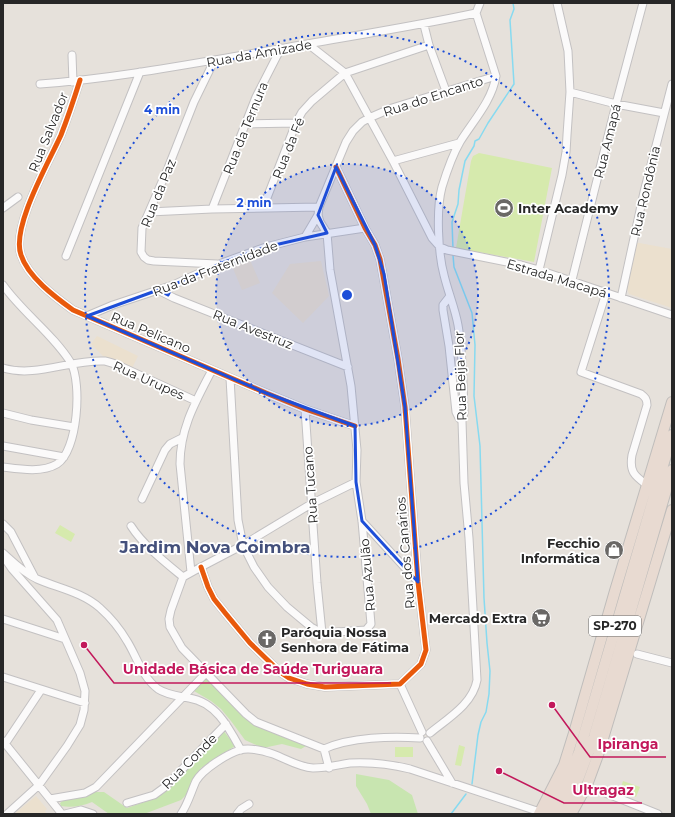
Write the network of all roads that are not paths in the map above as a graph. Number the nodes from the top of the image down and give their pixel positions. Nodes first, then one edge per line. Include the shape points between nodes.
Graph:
1 (480, 3) edge
2 (557, 3) edge
3 (643, 3) edge
4 (476, 13) junction
5 (424, 25) junction
6 (308, 44) junction
7 (429, 45) junction
8 (281, 48) junction
9 (72, 55) dead end
10 (214, 60) junction
11 (140, 72) junction
12 (345, 73) junction
13 (496, 76) junction
14 (77, 81) junction
15 (40, 84) dead end
16 (672, 84) edge
17 (446, 91) junction
18 (570, 92) junction
19 (616, 104) junction
20 (664, 113) junction
21 (369, 118) junction
22 (296, 123) junction
23 (246, 124) junction
24 (459, 144) junction
25 (393, 161) junction
26 (336, 167) junction
27 (34, 191) joint
28 (18, 197) dead end
29 (319, 207) junction
30 (3, 208) edge
31 (263, 208) junction
32 (212, 209) junction
33 (150, 212) junction
34 (318, 215) junction
35 (364, 228) junction
36 (327, 233) junction
37 (305, 237) junction
38 (440, 247) junction
39 (66, 256) dead end
40 (219, 264) junction
41 (539, 270) junction
42 (572, 280) junction
43 (3, 285) edge
44 (173, 285) junction
45 (158, 290) junction
46 (606, 293) junction
47 (450, 296) junction
48 (174, 298) junction
49 (620, 298) junction
50 (672, 315) edge
51 (87, 316) junction
52 (71, 364) junction
53 (348, 367) junction
54 (3, 368) edge
55 (212, 370) junction
56 (230, 378) junction
57 (196, 401) junction
58 (672, 402) edge
59 (305, 409) junction
60 (3, 413) edge
61 (462, 421) junction
62 (355, 426) junction
63 (74, 427) junction
64 (672, 435) edge
65 (182, 438) junction
66 (3, 446) edge
67 (64, 457) junction
68 (3, 467) edge
69 (672, 470) edge
70 (356, 482) junction
71 (647, 485) junction
72 (672, 490) edge
73 (142, 499) dead end
74 (311, 504) junction
75 (672, 510) edge
76 (362, 521) junction
77 (3, 524) edge
78 (656, 525) junction
79 (131, 526) dead end
80 (243, 545) junction
81 (3, 554) edge
82 (201, 567) junction
83 (191, 572) junction
84 (183, 577) junction
85 (35, 578) junction
86 (418, 582) junction
87 (3, 619) edge
88 (322, 633) junction
89 (65, 639) junction
90 (637, 654) dead end
91 (672, 662) edge
92 (206, 673) junction
93 (3, 677) edge
94 (400, 684) junction
95 (41, 690) junction
96 (183, 697) junction
97 (85, 703) junction
98 (226, 724) junction
99 (425, 736) junction
100 (4, 742) edge
101 (324, 749) junction
102 (241, 750) junction
103 (329, 768) junction
104 (452, 783) junction
105 (39, 785) junction
106 (598, 790) dead end
107 (50, 799) junction
108 (127, 803) dead end
109 (249, 804) dead end
110 (7, 814) edge
111 (62, 814) edge
112 (65, 814) edge
113 (92, 814) edge
114 (181, 814) edge
115 (237, 814) edge
116 (542, 814) edge
117 (561, 814) edge
118 (571, 814) edge
119 (658, 814) edge

1 - 4 street
2 - 18 street via 568,51
3 - 19 street, Rua Amapá
4 - 5 street, Rua da Amizade
4 - 13 street
5 - 6 street, Rua da Amizade
5 - 7 street
6 - 8 street, Rua da Amizade
6 - 12 street, Rua Beija Flor
7 - 12 street, Rua da Fé
7 - 17 street
8 - 10 street, Rua da Amizade
8 - 23 street, Rua da Ternura via 256,97
9 - 14 street
10 - 11 street, Rua da Amizade
10 - 33 street, Rua da Paz via 194,102
11 - 14 street, Rua da Amizade
11 - 39 street
12 - 21 street, Rua Beija Flor
12 - 22 street, Rua da Fé via 312,101
13 - 17 street, Rua do Encanto
13 - 24 street via 491,94
14 - 15 street, Rua da Amizade
14 - 27 street, Rua Salvador via 65,126
16 - 20 street, Rua Rondônia
17 - 21 street, Rua do Encanto
18 - 19 street
18 - 41 street via 566,152
19 - 20 street
19 - 42 street, Rua Amapá
20 - 49 street, Rua Rondônia
21 - 25 street, Rua Beija Flor
21 - 26 street via 353,131
22 - 23 street
22 - 31 street, Rua da Fé
23 - 32 street, Rua da Ternura
24 - 25 street
24 - 38 street via 442,187 438,215
25 - 38 street, Rua Beija Flor via 432,238
26 - 29 street
26 - 35 street, Rua dos Canários
27 - 51 street, Rua Pelicano via 21,234 20,254 24,263 49,292 73,310
28 - 30 street
29 - 31 street
29 - 34 street
31 - 32 street
32 - 33 street
33 - 40 street, Rua da Paz via 142,228 141,252 144,257 154,261
34 - 36 street, Rua Azulão
34 - 37 street
35 - 36 street, Rua da Fraternidade
35 - 86 street, Rua dos Canários via 380,259 398,359 407,430
36 - 37 street, Rua da Fraternidade
36 - 53 street, Rua Azulão via 330,270
37 - 40 street, Rua da Fraternidade via 266,247
38 - 41 street, Estrada Macapá
38 - 47 street, Rua Beija Flor via 443,274
40 - 44 street, Rua da Fraternidade
41 - 42 street, Estrada Macapá
42 - 46 street, Estrada Macapá
43 - 52 street via 12,298 60,348
44 - 45 street, Rua da Fraternidade
44 - 48 street via 171,288
45 - 48 street, Rua Avestruz
45 - 51 street, Rua da Fraternidade
46 - 49 street, Estrada Macapá
46 - 71 street via 581,372 641,394 647,400 630,463 637,477
47 - 61 street, Rua Beija Flor via 460,342 464,413
47 - 61 street via 442,310 449,346 456,412
48 - 53 street, Rua Avestruz
49 - 50 street, Estrada Macapá
51 - 55 street, Rua Pelicano
52 - 54 street, Rua Urupes via 30,370
52 - 57 street, Rua Urupes via 107,362
52 - 63 street via 75,372 78,399
53 - 62 street, Rua Azulão
55 - 56 street, Rua Pelicano
55 - 57 street
56 - 59 street, Rua Pelicano
56 - 80 street via 238,520
57 - 65 street
58 - 71 highway
59 - 62 street, Rua Pelicano
59 - 74 street, Rua Tucano
60 - 63 street
61 - 99 street, Rua Beija Flor via 477,680 473,693 462,706
62 - 70 street, Rua Azulão
63 - 67 street
64 - 116 highway, SP-270 via 570,776
65 - 73 street via 170,444 165,450
65 - 83 street via 180,464
66 - 67 street
67 - 68 street via 55,465 43,468
69 - 78 highway, SP-270
70 - 74 street
70 - 76 street, Rua Azulão
71 - 116 highway via 571,745
72 - 78 highway
74 - 80 street
74 - 88 street, Rua Tucano
75 - 118 highway via 598,754 587,784
76 - 86 street
76 - 88 street, Rua Azulão via 371,624 366,630
77 - 85 street via 11,532
78 - 117 highway, SP-270 via 594,737
79 - 84 street via 157,555
80 - 82 street
80 - 88 street via 268,587 291,611
81 - 85 street
81 - 89 street via 12,569 57,620
82 - 83 street
82 - 94 street via 214,599 250,643 289,678 325,687
83 - 84 street
84 - 92 street via 171,610 170,627 182,648
85 - 96 street via 84,597 100,608 127,641 150,682 159,690
86 - 94 street, Rua dos Canários via 426,650 421,664
87 - 89 street
89 - 97 street via 80,673
90 - 91 street
92 - 96 street
92 - 101 street via 256,722
93 - 95 street
94 - 99 street
95 - 97 street
95 - 100 street
96 - 98 street via 210,707
96 - 107 street via 96,788 85,793
97 - 105 street via 80,725
98 - 102 street
98 - 108 street, Rua Conde via 165,787 154,795
99 - 101 street via 348,742
99 - 104 street
100 - 105 street
101 - 103 street
102 - 103 street via 258,750 301,766
102 - 114 street via 203,772 196,781
103 - 104 street via 349,764 392,764
104 - 116 street
105 - 107 street
105 - 110 street
106 - 119 street
107 - 111 street
109 - 115 street
112 - 113 street via 81,810

